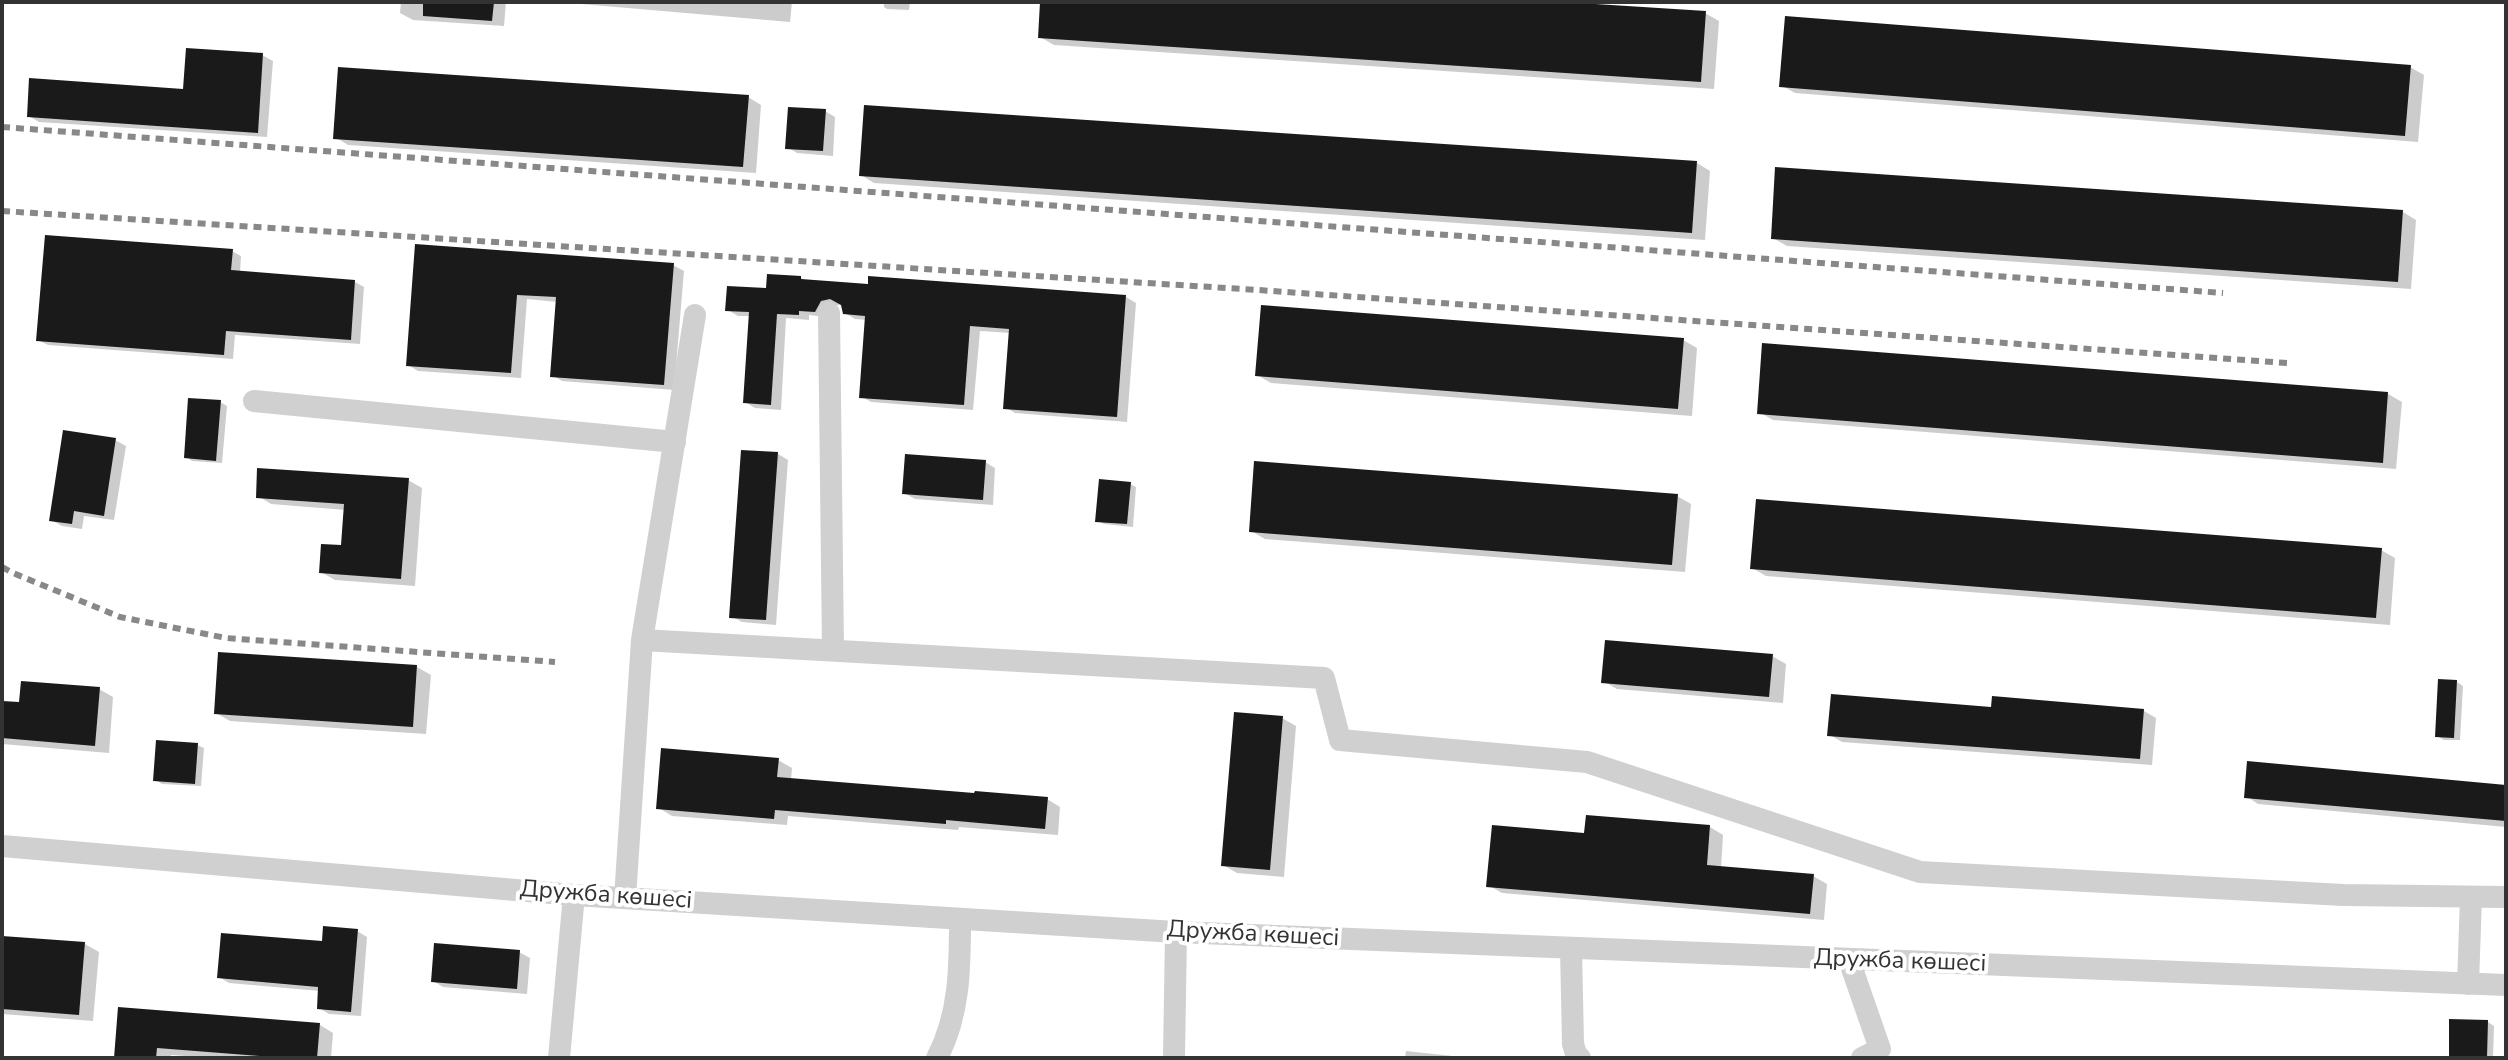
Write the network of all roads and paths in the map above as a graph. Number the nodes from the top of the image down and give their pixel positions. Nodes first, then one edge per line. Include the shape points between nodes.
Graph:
1 (829, 313) dead end
2 (695, 315) dead end
3 (254, 401) dead end
4 (675, 442) junction
5 (642, 640) junction
6 (833, 650) junction
7 (2, 846) edge
8 (574, 895) junction
9 (2471, 897) junction
10 (2506, 897) edge
11 (625, 898) junction
12 (960, 919) junction
13 (1176, 932) junction
14 (1571, 948) junction
15 (1849, 960) junction
16 (2468, 984) junction
17 (2506, 985) edge
18 (559, 1058) edge
19 (937, 1058) edge
20 (1174, 1058) edge
21 (1580, 1058) edge
22 (1862, 1058) edge

1 - 6 street
2 - 4 street
3 - 4 street
4 - 5 street
5 - 6 street
5 - 11 street
6 - 9 street via 1324,678 1340,740 1587,762 1920,872
7 - 8 street, Дружба көшесі
8 - 11 street, Дружба көшесі
8 - 18 street
9 - 10 street
9 - 16 street
11 - 12 street, Дружба көшесі
12 - 13 street, Дружба көшесі
12 - 19 street via 960,980
13 - 14 street, Дружба көшесі
13 - 20 street
14 - 15 street, Дружба көшесі
14 - 21 street via 1573,1044
15 - 16 street, Дружба көшесі
15 - 22 street via 1880,1049
16 - 17 street, Дружба көшесі

